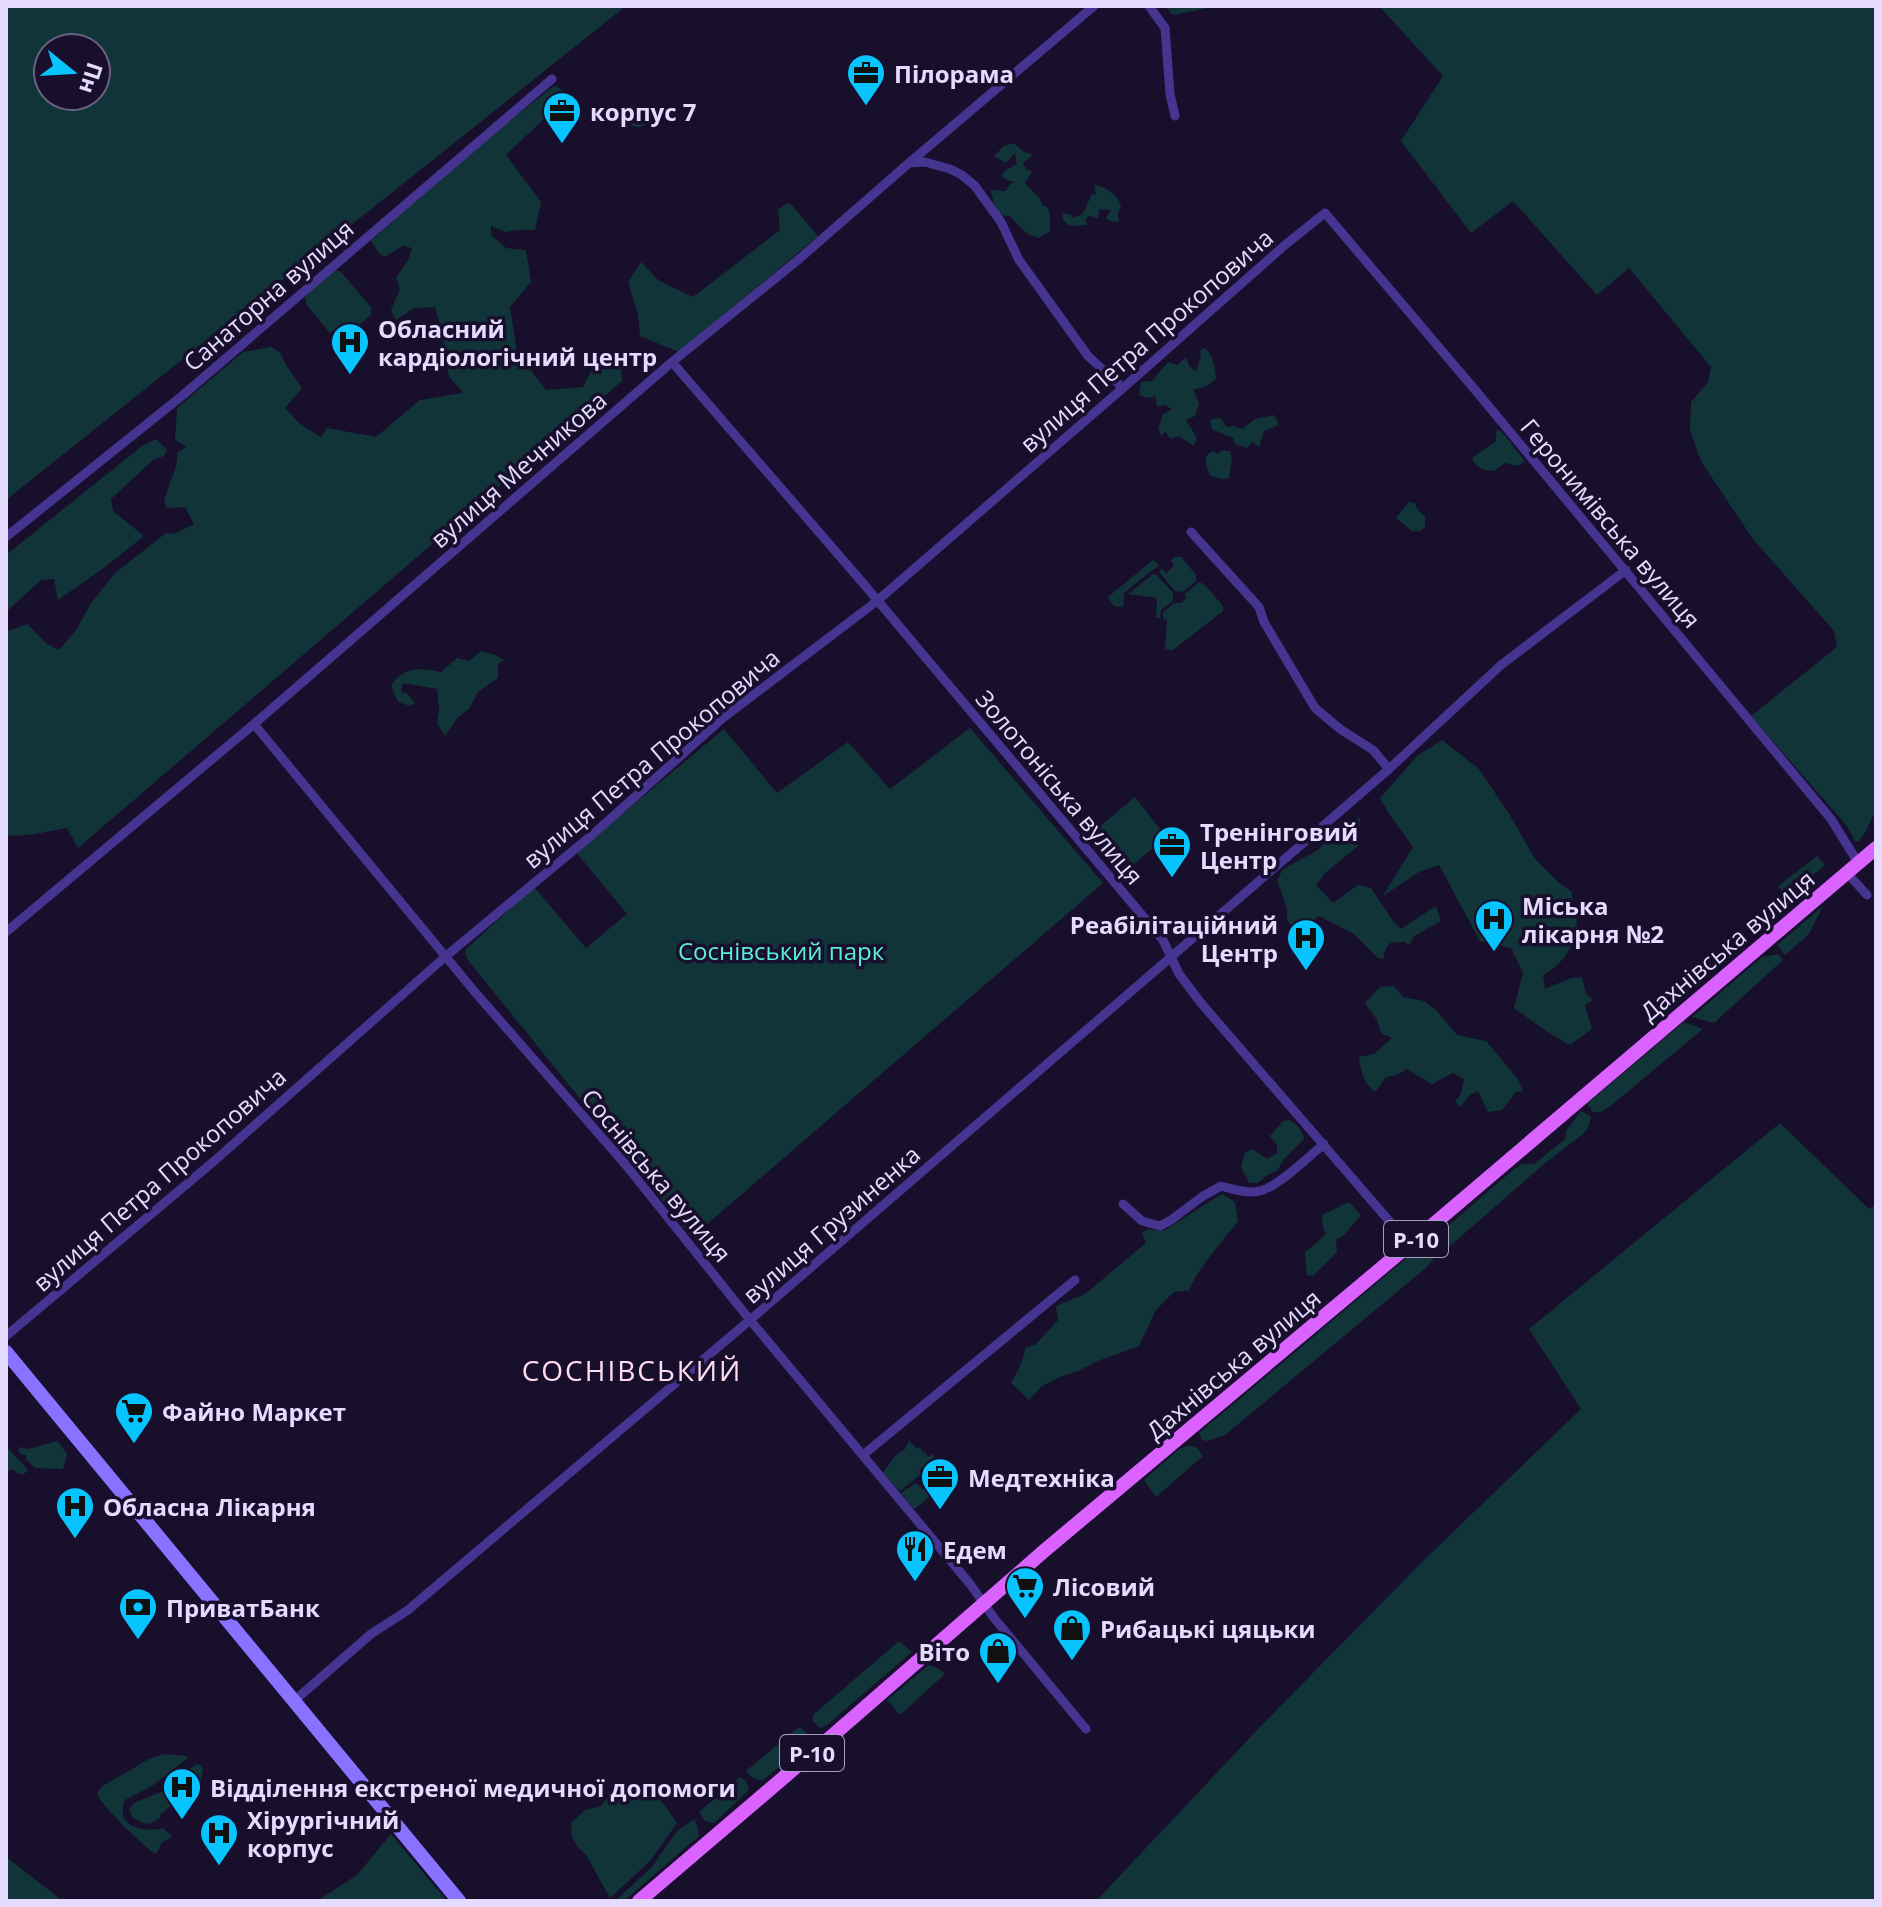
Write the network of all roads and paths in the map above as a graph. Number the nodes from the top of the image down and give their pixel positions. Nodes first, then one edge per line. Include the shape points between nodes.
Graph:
1 (1094, 6) edge
2 (1149, 6) edge
3 (552, 79) dead end
4 (1175, 116) dead end
5 (909, 163) junction
6 (1325, 213) joint
7 (672, 362) junction
8 (1123, 388) junction
9 (1191, 532) dead end
10 (6, 537) edge
11 (1626, 570) junction
12 (877, 601) junction
13 (254, 724) junction
14 (1389, 769) junction
15 (1876, 848) edge
16 (1853, 868) junction
17 (1867, 895) dead end
18 (6, 932) edge
19 (446, 956) junction
20 (1171, 957) junction
21 (1324, 1144) junction
22 (1123, 1204) dead end
23 (1409, 1244) junction
24 (1075, 1280) dead end
25 (750, 1320) junction
26 (6, 1336) edge
27 (6, 1352) edge
28 (863, 1455) junction
29 (983, 1603) junction
30 (294, 1701) junction
31 (1086, 1729) dead end
32 (459, 1901) edge
33 (639, 1901) edge

1 - 5 street, вулиця Мечникова
2 - 4 street via 1165,28
3 - 10 street, Санаторна вулиця via 205,376
5 - 7 street, вулиця Мечникова
5 - 8 street via 950,169 975,186 1019,260 1088,356
6 - 8 street, вулиця Петра Прокоповича
6 - 11 street, Геронимівська вулиця
7 - 12 street, Золотоніська вулиця
7 - 13 street, вулиця Мечникова
8 - 12 street, вулиця Петра Прокоповича
9 - 14 street via 1259,607 1315,708 1373,750
11 - 14 street, вулиця Грузиненка via 1501,665
11 - 16 street, Геронимівська вулиця via 1831,819
12 - 19 street, вулиця Петра Прокоповича via 723,718
12 - 20 street, Золотоніська вулиця via 1163,940
13 - 18 street, вулиця Мечникова
13 - 19 street, Соснівська вулиця
14 - 20 street, вулиця Грузиненка
15 - 16 main road, Р-10
16 - 17 street, Геронимівська вулиця
16 - 23 main road, Дахнівська вулиця / Р-10
19 - 25 street, Соснівська вулиця via 625,1164
19 - 26 street, вулиця Петра Прокоповича
20 - 21 street, Золотоніська вулиця via 1201,1003
20 - 25 street, вулиця Грузиненка
21 - 22 street via 1273,1186 1258,1192 1221,1186 1160,1226 1142,1221
21 - 23 street, Золотоніська вулиця
23 - 29 main road, Дахнівська вулиця / Р-10
24 - 28 street
25 - 28 street, Соснівська вулиця
25 - 30 street, вулиця Грузиненка
27 - 30 street
28 - 29 street, Соснівська вулиця
29 - 31 street, Соснівська вулиця
29 - 33 main road, Дахнівська вулиця / Р-10
30 - 32 street

